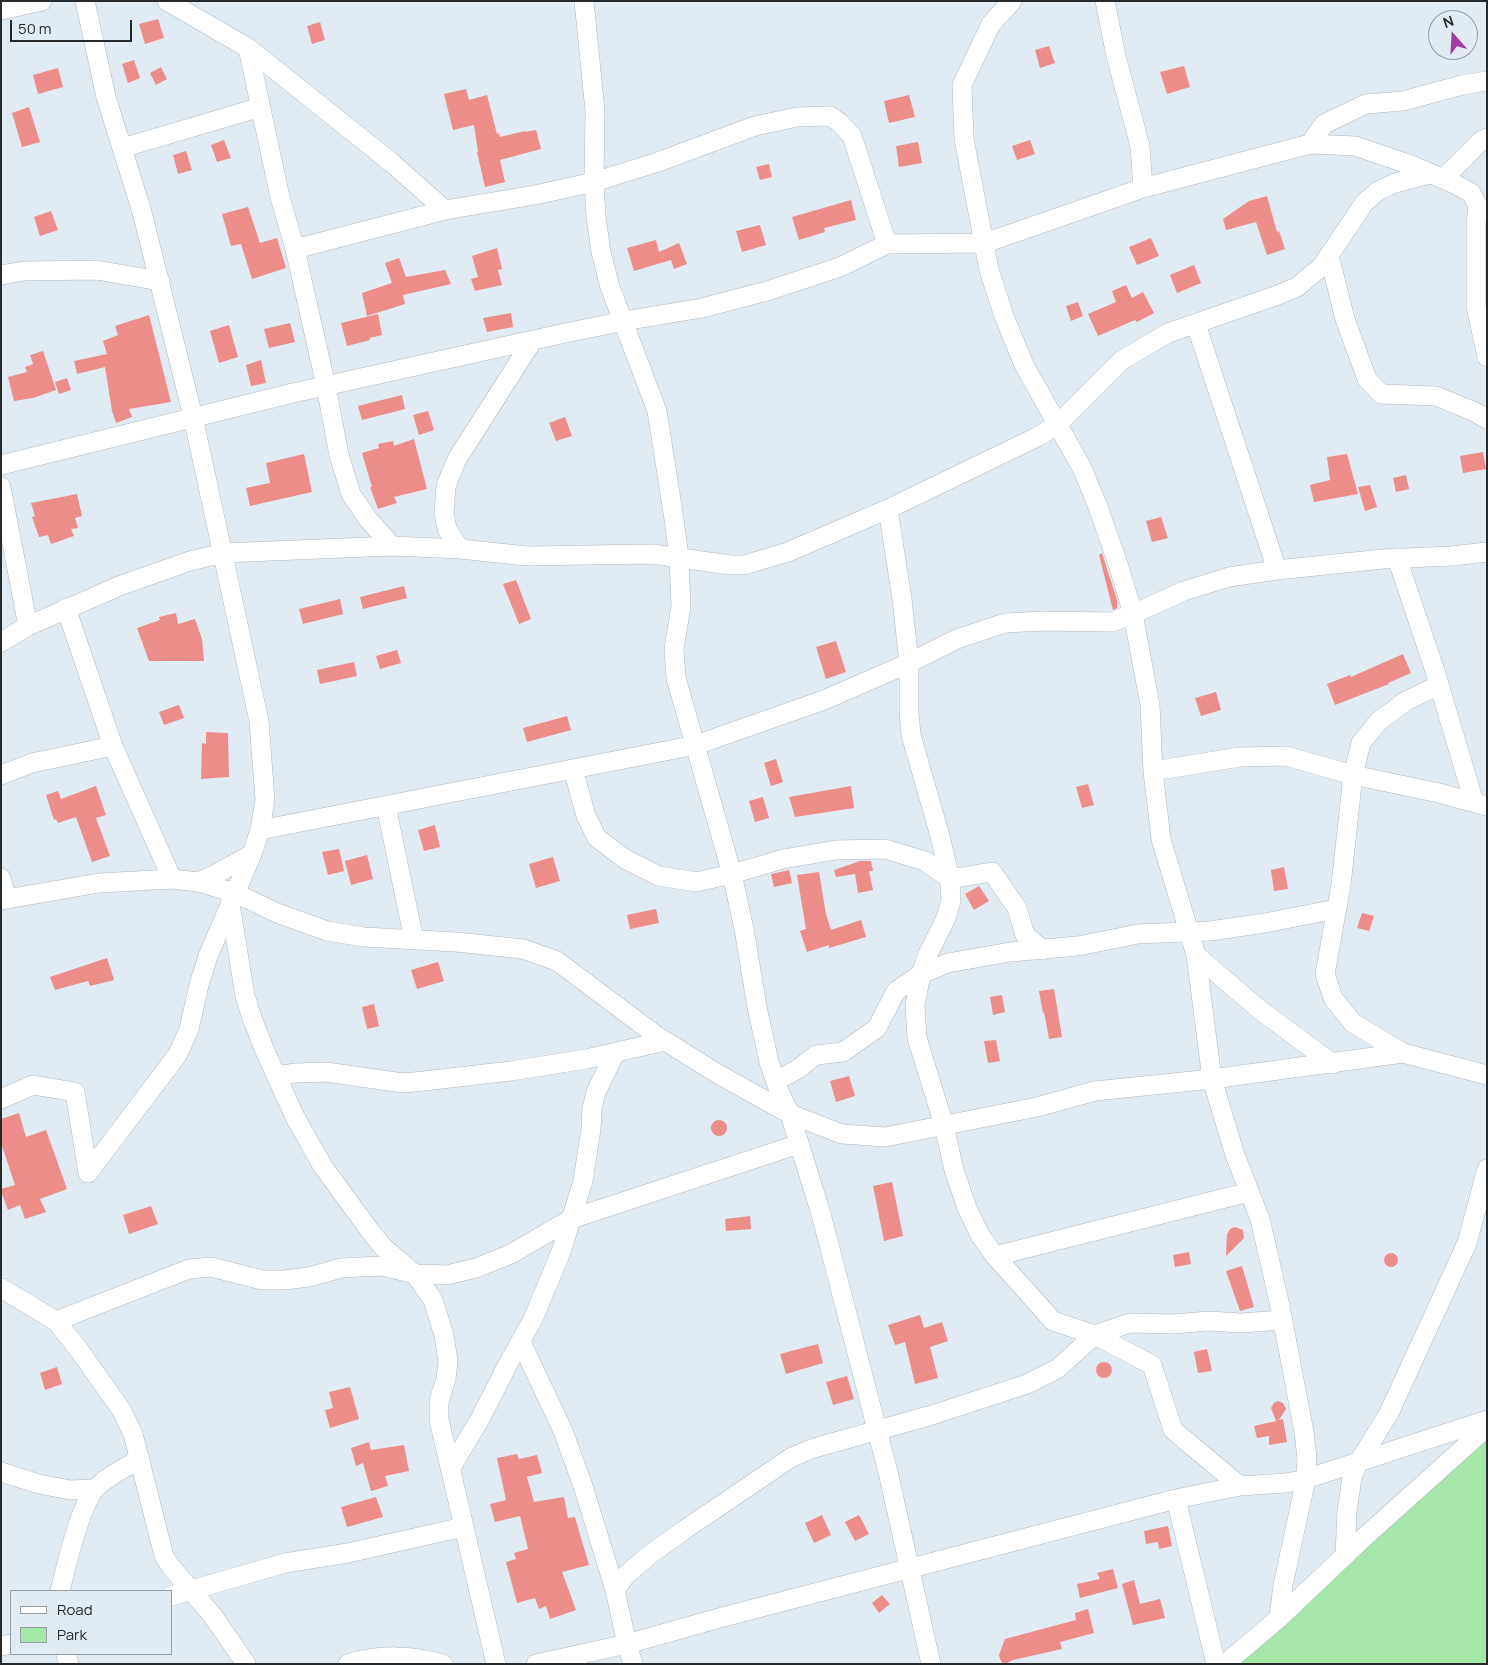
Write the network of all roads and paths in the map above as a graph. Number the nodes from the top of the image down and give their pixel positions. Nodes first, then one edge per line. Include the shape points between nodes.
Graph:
1 (42, 1) edge
2 (85, 1) edge
3 (168, 1) edge
4 (584, 1) edge
5 (1012, 1) edge
6 (1105, 1) edge
7 (1, 10) edge
8 (248, 48) junction
9 (1487, 82) edge
10 (260, 107) junction
11 (1487, 138) edge
12 (1310, 144) junction
13 (122, 148) junction
14 (1436, 176) junction
15 (594, 182) junction
16 (1143, 188) junction
17 (446, 210) junction
18 (985, 243) junction
19 (886, 244) junction
20 (295, 248) junction
21 (1329, 255) junction
22 (1, 275) edge
23 (160, 281) junction
24 (624, 321) junction
25 (1196, 324) junction
26 (533, 340) junction
27 (1487, 357) edge
28 (326, 386) junction
29 (193, 417) junction
30 (1487, 419) edge
31 (1057, 425) junction
32 (1, 465) edge
33 (1, 487) edge
34 (888, 510) junction
35 (392, 546) junction
36 (460, 549) junction
37 (1487, 552) edge
38 (223, 553) junction
39 (679, 557) junction
40 (1397, 558) junction
41 (1277, 570) junction
42 (66, 608) junction
43 (1133, 614) junction
44 (28, 626) junction
45 (1, 642) edge
46 (909, 663) junction
47 (1439, 685) junction
48 (696, 745) junction
49 (113, 746) junction
50 (573, 769) junction
51 (1153, 771) junction
52 (1, 775) edge
53 (1353, 775) junction
54 (1480, 804) edge
55 (386, 806) junction
56 (260, 830) junction
57 (252, 854) junction
58 (732, 874) junction
59 (1, 878) edge
60 (172, 879) junction
61 (950, 879) junction
62 (198, 882) junction
63 (232, 898) junction
64 (4, 899) edge
65 (1336, 909) junction
66 (1189, 930) junction
67 (414, 940) junction
68 (1043, 950) junction
69 (1196, 954) junction
70 (921, 974) junction
71 (665, 1041) junction
72 (615, 1053) junction
73 (1403, 1053) junction
74 (1332, 1064) junction
75 (1487, 1075) edge
76 (276, 1076) junction
77 (1212, 1080) junction
78 (776, 1081) junction
79 (1, 1099) edge
80 (790, 1114) junction
81 (944, 1124) junction
82 (799, 1144) junction
83 (1487, 1169) edge
84 (1249, 1192) junction
85 (571, 1220) junction
86 (995, 1256) junction
87 (415, 1274) junction
88 (6, 1297) edge
89 (1282, 1320) junction
90 (56, 1321) junction
91 (1095, 1335) junction
92 (521, 1342) junction
93 (1487, 1420) edge
94 (1487, 1427) edge
95 (876, 1430) junction
96 (140, 1459) junction
97 (1358, 1463) junction
98 (450, 1469) junction
99 (1, 1472) edge
100 (1306, 1480) junction
101 (1240, 1486) junction
102 (95, 1489) junction
103 (1176, 1499) junction
104 (463, 1527) junction
105 (1345, 1555) junction
106 (910, 1570) junction
107 (191, 1589) junction
108 (60, 1590) edge
109 (615, 1590) junction
110 (172, 1596) edge
111 (1279, 1618) junction
112 (627, 1644) junction
113 (246, 1664) edge
114 (348, 1664) edge
115 (443, 1664) edge
116 (496, 1664) edge
117 (536, 1664) edge
118 (633, 1664) edge
119 (931, 1664) edge
120 (1216, 1664) edge
121 (1225, 1664) edge

1 - 7 street
2 - 13 street via 106,97
3 - 8 street
4 - 15 street via 595,111
5 - 18 street via 992,24 962,85 964,140
6 - 16 street via 1140,146
8 - 10 street
8 - 17 street
9 - 12 street via 1462,85 1403,101 1366,104 1324,124
10 - 13 street
10 - 20 street
11 - 14 street
12 - 14 street via 1355,146
12 - 16 street
13 - 23 street
14 - 21 street via 1395,183 1378,192 1366,202
14 - 27 street via 1471,193 1478,206 1476,306
15 - 17 street
15 - 19 street via 755,126 797,117 830,116 852,136
15 - 24 street via 601,252 610,287
16 - 18 street
17 - 20 street
18 - 19 street
18 - 31 street via 989,270 1004,316 1024,364
19 - 24 street via 840,267 768,291 702,308
20 - 28 street
21 - 25 street via 1322,266 1297,287
21 - 30 street via 1366,379 1381,394 1436,396
22 - 23 street via 24,271 96,270
23 - 29 street
24 - 26 street
24 - 39 street via 657,411
25 - 31 street via 1168,333 1122,360
25 - 41 street
26 - 28 street
26 - 36 street via 457,459 446,486 444,513 447,529
28 - 29 street
28 - 35 street via 339,455 351,494
29 - 32 street
29 - 38 street
31 - 34 street
31 - 43 street via 1082,468 1098,507
33 - 44 street
34 - 39 street via 788,552 744,565
34 - 46 street
35 - 36 street
35 - 38 street
36 - 39 street via 527,556 633,553
37 - 40 street
38 - 42 street via 128,582
38 - 56 street via 260,721 265,800
39 - 48 street via 681,606 674,649 676,678
40 - 41 street
40 - 47 street
41 - 43 street via 1229,577 1184,591
42 - 44 street
42 - 49 street
43 - 46 street via 1112,622 1005,623 957,639
43 - 51 street via 1150,705
44 - 45 street
46 - 48 street via 824,700
46 - 61 street via 911,735
47 - 53 street via 1406,701 1379,722 1361,743
47 - 54 street
48 - 50 street
48 - 58 street
49 - 52 street via 32,763
49 - 60 street
50 - 55 street
50 - 58 street via 586,816 597,838 625,859 660,876 696,882
51 - 53 street via 1240,757 1286,756
51 - 66 street via 1161,839
53 - 54 street
53 - 65 street
55 - 56 street
55 - 67 street
56 - 57 street
57 - 62 street
57 - 63 street
58 - 61 street via 783,859 836,850 885,849 925,861
58 - 78 street via 757,1008
59 - 64 street
60 - 62 street
60 - 64 street via 99,883
61 - 68 street via 992,872 1017,908 1026,935
61 - 70 street via 951,901 946,918
62 - 63 street
63 - 67 street via 327,931
63 - 76 street via 245,996
63 - 79 street via 208,956 189,1029 178,1054 88,1173 75,1092 33,1085
65 - 66 street via 1265,923
65 - 73 street via 1326,974 1333,998 1353,1023
66 - 68 street via 1138,934
66 - 69 street
67 - 71 street via 523,949 556,961
68 - 70 street via 969,958
69 - 74 street via 1260,1010
69 - 77 street
70 - 78 street via 896,991 877,1028 843,1052 816,1055
70 - 81 street via 915,1005 917,1038
71 - 72 street
71 - 80 street
72 - 76 street via 511,1071 404,1083 326,1072
72 - 85 street via 596,1092 583,1181
73 - 74 street
73 - 75 street
74 - 77 street
76 - 87 street via 322,1165 384,1248
77 - 81 street via 1095,1090 1037,1107
77 - 84 street
78 - 80 street
80 - 81 street via 850,1135 885,1137
80 - 82 street
81 - 86 street via 954,1170 967,1208
82 - 85 street
82 - 95 street via 821,1214
83 - 97 street via 1467,1243 1389,1413
84 - 86 street
84 - 89 street via 1260,1219
85 - 87 street via 511,1254 476,1268 447,1275
85 - 92 street via 558,1260
86 - 91 street via 1053,1321
87 - 90 street via 382,1266 341,1268 308,1277 262,1280 211,1267 189,1269
87 - 98 street via 433,1300 444,1335 448,1361 438,1401
88 - 90 street
89 - 91 street via 1242,1324 1208,1321 1130,1323
89 - 100 street via 1304,1432
90 - 96 street via 122,1411
91 - 95 street via 1057,1369 1028,1384
91 - 101 street via 1152,1365 1173,1430
92 - 98 street
92 - 109 street via 583,1486
93 - 97 street
94 - 105 street
95 - 106 street
95 - 109 street via 792,1457 648,1556 626,1575
96 - 102 street
96 - 107 street via 164,1556
97 - 100 street
97 - 105 street via 1347,1511
98 - 104 street
99 - 102 street via 70,1490
100 - 101 street
100 - 111 street
101 - 103 street
102 - 108 street via 86,1503
103 - 106 street
103 - 120 street
104 - 107 street via 348,1553 285,1563
104 - 116 street
105 - 111 street
106 - 112 street
106 - 119 street
107 - 110 street
107 - 113 street via 214,1616
109 - 112 street
111 - 121 street
112 - 117 street
112 - 118 street
114 - 115 street via 378,1657 408,1656

